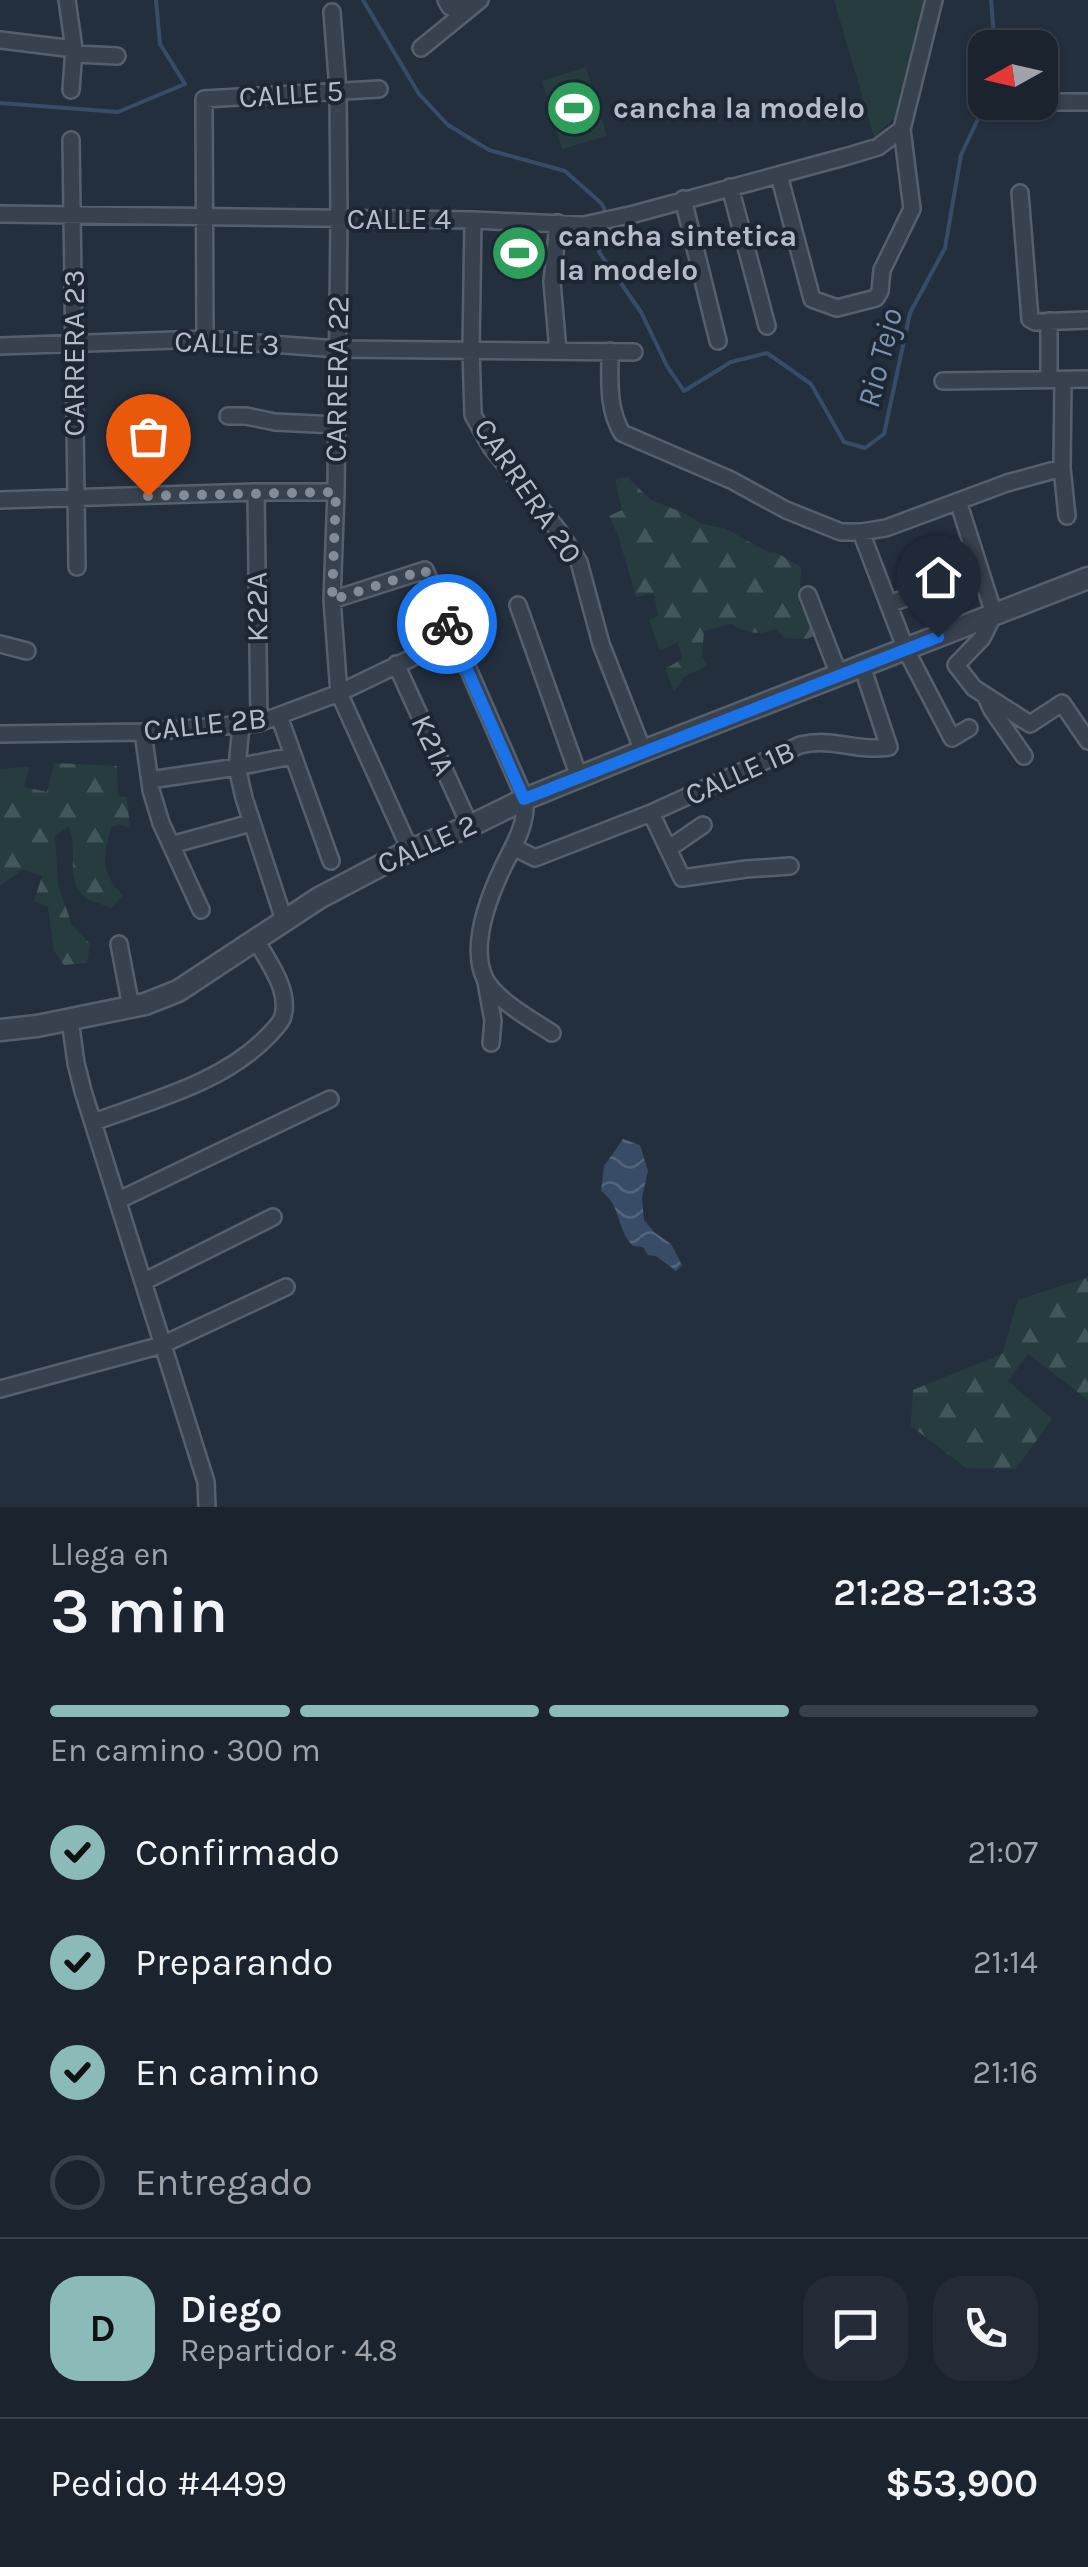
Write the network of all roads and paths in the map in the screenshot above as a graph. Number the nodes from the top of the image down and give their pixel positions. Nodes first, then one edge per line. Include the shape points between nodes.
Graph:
1 (68, 0) edge
2 (446, 0) edge
3 (463, 0) edge
4 (480, 0) edge
5 (934, 0) edge
6 (332, 12) dead end
7 (0, 40) edge
8 (421, 48) dead end
9 (75, 52) junction
10 (117, 56) dead end
11 (378, 89) dead end
12 (71, 90) dead end
13 (338, 90) junction
14 (1058, 102) edge
15 (1088, 102) edge
16 (902, 129) junction
17 (71, 140) dead end
18 (779, 175) junction
19 (730, 187) junction
20 (1020, 193) dead end
21 (683, 199) junction
22 (0, 214) edge
23 (73, 216) junction
24 (204, 218) junction
25 (339, 219) junction
26 (473, 220) junction
27 (558, 224) junction
28 (1088, 320) edge
29 (1049, 322) junction
30 (766, 326) dead end
31 (205, 339) junction
32 (718, 341) dead end
33 (74, 344) junction
34 (0, 346) edge
35 (338, 350) junction
36 (471, 350) junction
37 (610, 351) junction
38 (558, 352) junction
39 (634, 352) dead end
40 (1088, 379) edge
41 (1056, 380) junction
42 (943, 381) dead end
43 (228, 416) dead end
44 (337, 426) junction
45 (1062, 468) junction
46 (256, 492) junction
47 (336, 492) junction
48 (75, 498) junction
49 (0, 500) edge
50 (958, 501) junction
51 (1068, 516) dead end
52 (861, 532) junction
53 (77, 567) dead end
54 (1088, 578) edge
55 (936, 587) dead end
56 (808, 595) dead end
57 (332, 600) junction
58 (889, 604) junction
59 (518, 606) dead end
60 (994, 614) junction
61 (452, 638) junction
62 (0, 644) edge
63 (906, 650) junction
64 (27, 651) dead end
65 (396, 664) junction
66 (862, 666) junction
67 (839, 675) junction
68 (339, 693) junction
69 (984, 693) junction
70 (279, 716) junction
71 (259, 723) junction
72 (241, 726) junction
73 (970, 728) dead end
74 (143, 732) junction
75 (0, 734) edge
76 (1088, 741) edge
77 (643, 751) junction
78 (292, 756) junction
79 (1024, 756) dead end
80 (238, 767) junction
81 (579, 777) junction
82 (150, 780) junction
83 (524, 799) junction
84 (651, 812) junction
85 (251, 823) junction
86 (703, 825) dead end
87 (470, 826) junction
88 (171, 845) junction
89 (513, 847) junction
90 (668, 848) junction
91 (410, 850) junction
92 (332, 861) dead end
93 (790, 866) dead end
94 (202, 910) dead end
95 (284, 920) junction
96 (256, 940) junction
97 (118, 944) dead end
98 (486, 980) junction
99 (131, 1007) junction
100 (70, 1020) junction
101 (0, 1030) edge
102 (552, 1033) dead end
103 (491, 1042) dead end
104 (330, 1099) dead end
105 (94, 1122) junction
106 (119, 1200) junction
107 (274, 1217) dead end
108 (143, 1282) junction
109 (286, 1287) dead end
110 (162, 1345) junction
111 (0, 1389) edge
112 (207, 1507) edge

1 - 9 street
2 - 3 street via 450,7
4 - 8 street
5 - 16 street
6 - 13 street, CARRERA 22
7 - 9 street
9 - 10 street
9 - 12 street
11 - 13 street, CALLE 5
13 - 24 street, CALLE 5 via 204,100
13 - 25 street, CARRERA 22
14 - 15 street
16 - 18 street, CALLE 4 via 878,147
16 - 18 street via 912,209 876,298 837,308 812,299
17 - 23 street, CARRERA 23
18 - 19 street, CALLE 4
19 - 21 street, CALLE 4
19 - 30 street
20 - 29 street via 1028,315 1032,322
21 - 27 street, CALLE 4 via 584,225
21 - 32 street
22 - 23 street, CALLE 4
23 - 24 street, CALLE 4
23 - 33 street, CARRERA 23
24 - 25 street, CALLE 4
24 - 31 street
25 - 26 street, CALLE 4
25 - 35 street, CARRERA 22
26 - 27 street, CALLE 4
26 - 36 street, CARRERA 20
27 - 38 street via 552,282
28 - 29 street
29 - 41 street
31 - 33 street, CALLE 3
31 - 35 street, CALLE 3
33 - 34 street, CALLE 3
33 - 48 street, CARRERA 23
35 - 36 street, CALLE 3
35 - 44 street, CARRERA 22
36 - 38 street, CALLE 3
36 - 77 street, CARRERA 20 via 473,415 490,447 580,562 600,644
37 - 38 street, CALLE 3
37 - 39 street, CALLE 3
37 - 52 street via 611,406 622,433 815,523
40 - 41 street
41 - 42 street
41 - 45 street
43 - 44 street
44 - 47 street, CARRERA 22
45 - 50 street
45 - 51 street
46 - 47 street
46 - 48 street
46 - 71 street, K22A
47 - 57 street, CARRERA 22
48 - 49 street
48 - 53 street, CARRERA 23
50 - 52 street
50 - 60 street
52 - 58 street
54 - 60 street, CALLE 2
55 - 58 street
56 - 67 street
57 - 61 street via 425,570
57 - 68 street, CARRERA 22
58 - 63 street
59 - 81 street
60 - 63 street, CALLE 2
60 - 69 street via 956,665
61 - 65 street, CALLE 2B
61 - 83 street
62 - 64 street
63 - 66 street, CALLE 2
63 - 73 street via 952,738
65 - 68 street, CALLE 2B
65 - 87 street, K21A
66 - 67 street, CALLE 2
66 - 84 street, CALLE 1B via 889,746 820,740 800,745
67 - 77 street, CALLE 2
68 - 70 street, CALLE 2B
68 - 91 street, CARRERA 22
69 - 76 street via 1030,724 1062,703
69 - 79 street
70 - 71 street, CALLE 2B
70 - 78 street
71 - 72 street, CALLE 2B
72 - 74 street, CALLE 2B
72 - 80 street
74 - 75 street, CALLE 2B
74 - 82 street
77 - 81 street, CALLE 2
78 - 80 street, CALLE 2B
78 - 92 street
80 - 82 street, CALLE 2B
80 - 85 street
81 - 83 street, CALLE 2
82 - 88 street
83 - 87 street, CALLE 2
83 - 89 street via 526,816
84 - 89 street, CALLE 2 via 535,858
84 - 90 street
85 - 88 street
85 - 95 street
86 - 90 street
87 - 91 street, CALLE 2
88 - 94 street
89 - 98 street via 481,934
90 - 93 street via 682,878
91 - 95 street, CALLE 2
95 - 96 street, CALLE 2
96 - 99 street, CALLE 2 via 178,992
96 - 105 street via 283,990 275,1028 217,1074
97 - 99 street
98 - 102 street
98 - 103 street
99 - 100 street, CALLE 2
100 - 101 street, CALLE 2
100 - 105 street
104 - 106 street
105 - 106 street
106 - 108 street
107 - 108 street
108 - 110 street
109 - 110 street
110 - 111 street
110 - 112 street via 206,1482

